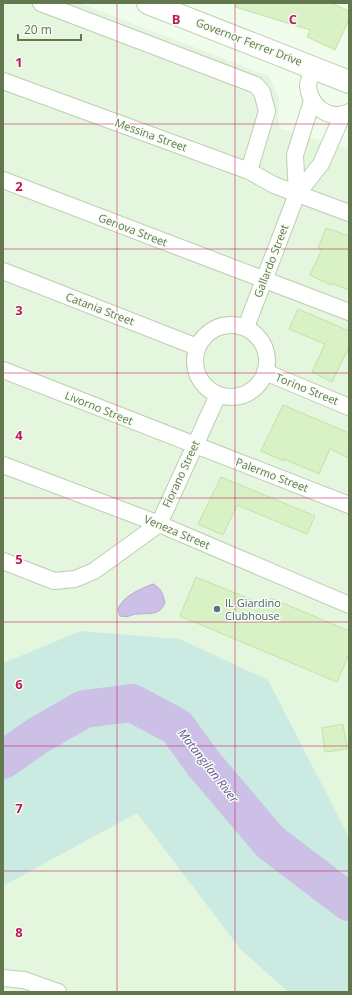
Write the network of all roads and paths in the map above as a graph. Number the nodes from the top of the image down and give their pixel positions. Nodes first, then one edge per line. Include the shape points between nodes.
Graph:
1 (41, 3) edge
2 (148, 3) edge
3 (314, 68) junction
4 (3, 81) edge
5 (349, 82) edge
6 (312, 101) junction
7 (345, 114) edge
8 (249, 171) junction
9 (3, 180) edge
10 (297, 194) junction
11 (349, 213) edge
12 (3, 271) edge
13 (264, 279) junction
14 (349, 312) edge
15 (246, 327) junction
16 (197, 347) junction
17 (3, 370) edge
18 (265, 372) junction
19 (218, 394) junction
20 (349, 407) edge
21 (194, 446) junction
22 (3, 465) edge
23 (349, 505) edge
24 (158, 524) junction
25 (3, 561) edge
26 (349, 605) edge
27 (3, 978) edge
28 (58, 992) edge

1 - 8 street via 256,85 262,92 267,111
2 - 3 main road, Governor Ferrer Drive
3 - 5 main road, Governor Ferrer Drive
3 - 6 street via 308,84
4 - 8 street, Messina Street
6 - 7 street via 325,113
6 - 10 street via 295,155
7 - 10 street via 321,164
8 - 10 street, Messina Street
9 - 13 street, Genova Street
10 - 11 street, Messina Street
10 - 13 street, Gallardo Street
12 - 16 street, Catania Street
13 - 14 street, Genova Street
13 - 15 street, Gallardo Street
15 - 16 street via 232,324 218,327 206,335
15 - 18 street via 257,335 264,346 267,359
16 - 19 street via 194,361 197,375 206,387
17 - 21 street, Livorno Street
18 - 19 street via 258,385 246,393 232,397
18 - 20 street, Torino Street
19 - 21 street, Fiorano Street
21 - 23 street, Palermo Street
21 - 24 street, Fiorano Street
22 - 24 street, Veneza Street
24 - 25 street, Fiorano Street via 94,571 75,579 54,581
24 - 26 street, Veneza Street
27 - 28 street via 24,980

